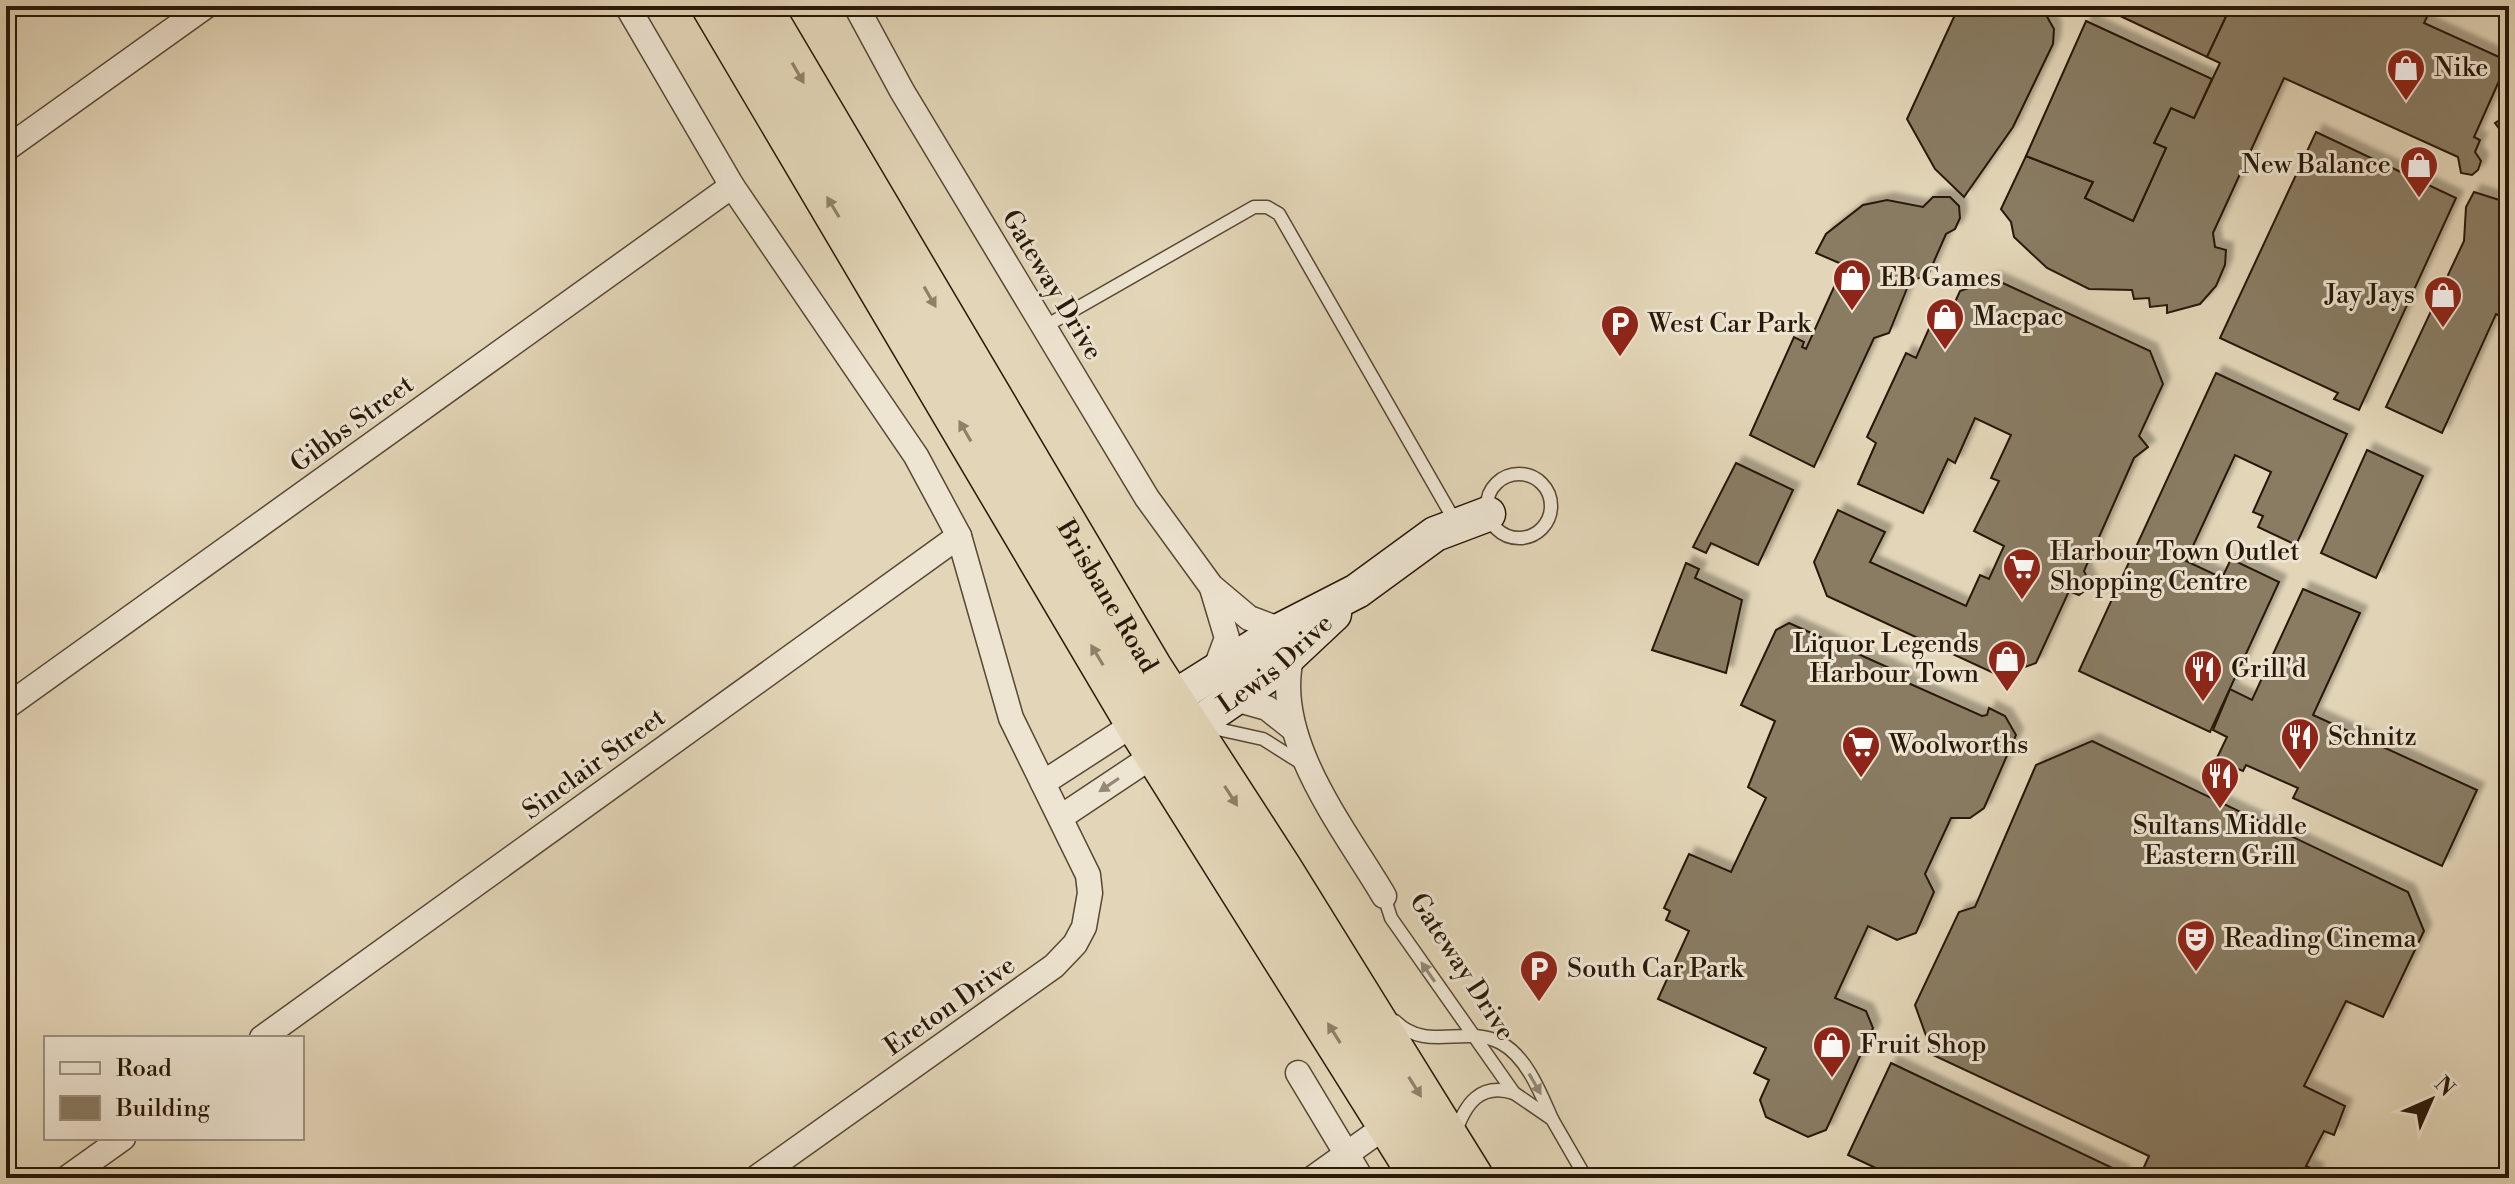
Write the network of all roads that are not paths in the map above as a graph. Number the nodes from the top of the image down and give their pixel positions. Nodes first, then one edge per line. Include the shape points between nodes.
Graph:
1 (206, 6) edge
2 (627, 6) edge
3 (714, 6) edge
4 (758, 6) edge
5 (856, 6) edge
6 (6, 149) edge
7 (732, 186) junction
8 (1044, 327) junction
9 (1473, 520) junction
10 (959, 536) junction
11 (1211, 586) junction
12 (1287, 643) junction
13 (1215, 670) junction
14 (1235, 699) junction
15 (6, 707) edge
16 (1170, 726) junction
17 (1291, 727) junction
18 (1316, 780) junction
19 (1043, 783) junction
20 (1065, 825) junction
21 (1280, 870) junction
22 (1384, 896) joint
23 (1325, 915) dead end
24 (1382, 1005) dead end
25 (265, 1036) edge
26 (1472, 1036) junction
27 (1298, 1073) dead end
28 (1514, 1093) junction
29 (1552, 1119) junction
30 (1390, 1123) junction
31 (120, 1140) edge
32 (1347, 1154) junction
33 (1461, 1162) edge
34 (67, 1178) edge
35 (756, 1178) edge
36 (1313, 1178) edge
37 (1361, 1178) edge
38 (1423, 1178) edge
39 (1586, 1178) edge

1 - 6 street
2 - 7 street
16 -> 3 highway, Brisbane Road
4 -> 16 highway, Brisbane Road
5 - 8 street, Gateway Drive
7 - 10 street via 916,456
7 - 15 street, Gibbs Street
8 - 9 lane via 1254,207 1267,207 1279,214
8 - 11 street, Gateway Drive via 1147,498
9 - 9 lane via 1492,487 1507,475 1532,476 1551,499 1549,520 1532,536 1505,535
9 - 12 street, Lewis Drive via 1435,534
10 - 19 street via 1011,718
10 - 25 street, Sinclair Street
11 - 12 street, Gateway Drive
11 - 13 street, Gateway Drive via 1227,638
12 - 13 street, Lewis Drive
12 - 14 street, Lewis Drive
12 - 17 street, Gateway Drive
13 - 16 street, Lewis Drive
14 - 16 street, Lewis Drive
14 - 17 street via 1267,708
16 - 18 lane via 1263,739 1291,755
16 - 19 street
16 -> 20 street
16 -> 21 highway, Brisbane Road
30 -> 16 highway, Brisbane Road
17 - 18 street, Gateway Drive
18 - 22 street, Gateway Drive
19 - 20 street
20 - 35 street, Ereton Drive via 1083,860 1090,893 1084,927 1066,955
21 - 23 lane
21 -> 33 highway, Brisbane Road
26 -> 22 lane, Gateway Drive via 1391,918
24 - 26 lane via 1411,1034 1437,1039
26 - 28 lane, Gateway Drive
26 -> 29 lane via 1500,1042 1517,1056
27 - 32 street
28 - 29 lane, Gateway Drive
28 - 33 lane via 1493,1089 1473,1098 1461,1116
29 - 39 lane, Gateway Drive
30 - 32 street
30 - 38 highway, Brisbane Road
31 - 34 street
32 - 36 street
32 - 37 street

